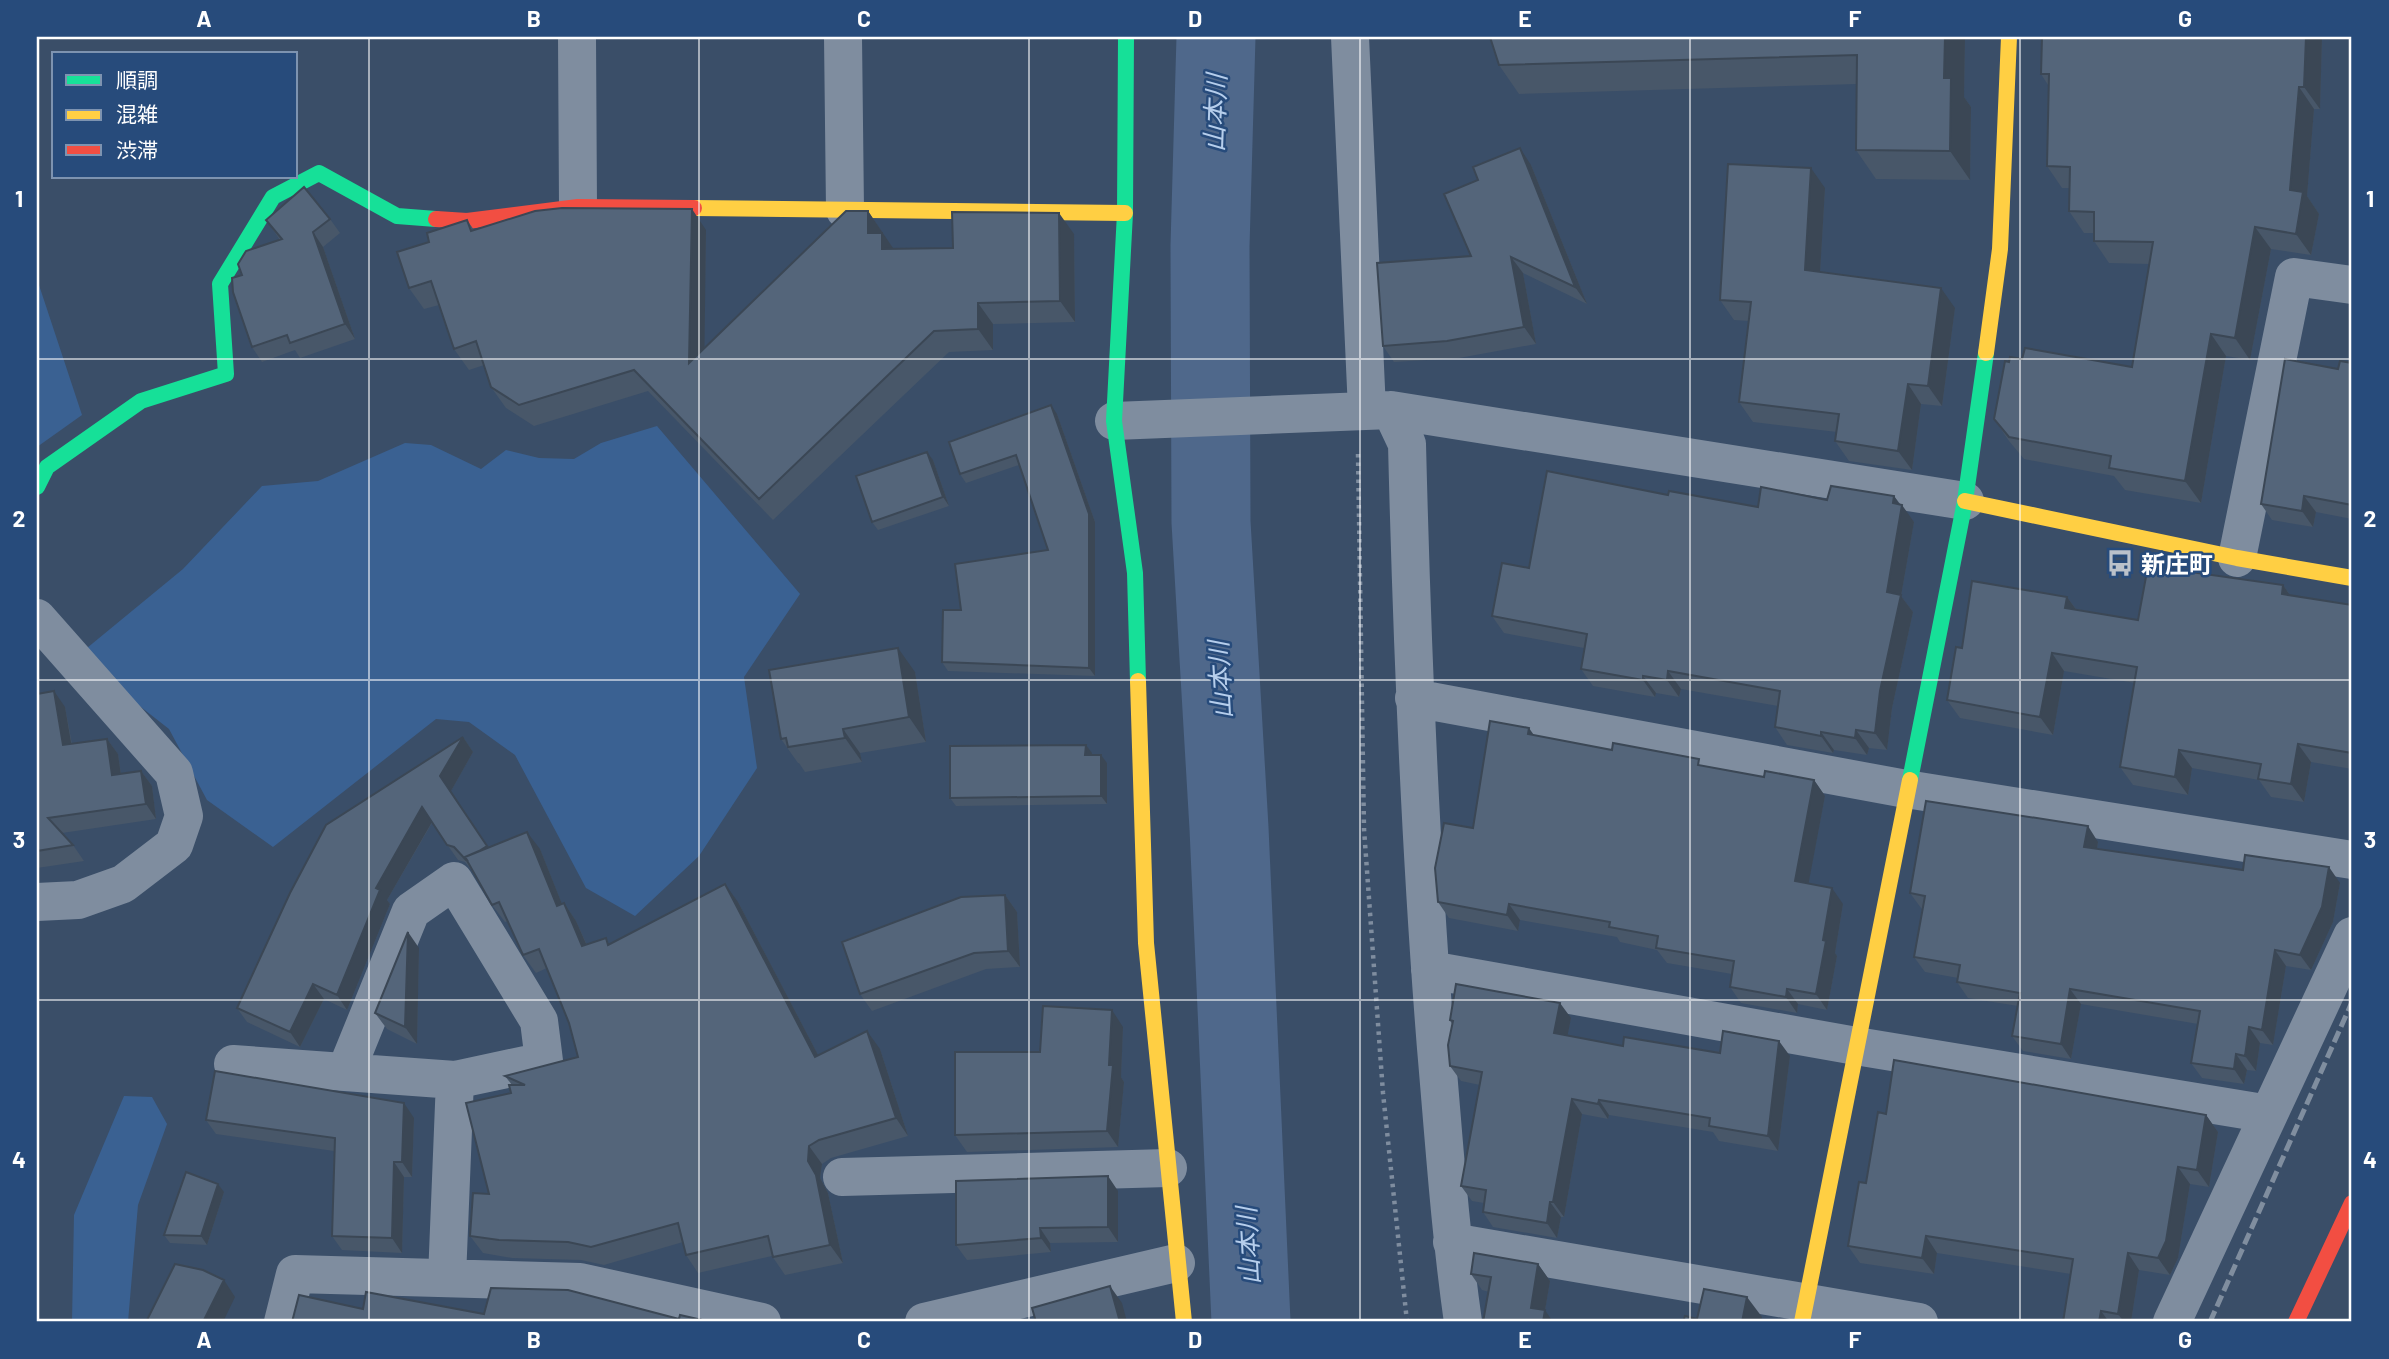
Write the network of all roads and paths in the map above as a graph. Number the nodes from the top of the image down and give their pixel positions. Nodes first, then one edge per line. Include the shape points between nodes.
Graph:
1 (577, 37) edge
2 (843, 37) edge
3 (1126, 37) edge
4 (1350, 37) edge
5 (2009, 37) edge
6 (578, 207) junction
7 (845, 210) junction
8 (1125, 213) junction
9 (2351, 275) edge
10 (1365, 419) junction
11 (1127, 421) junction
12 (37, 487) edge
13 (1965, 501) junction
14 (2238, 558) junction
15 (2352, 578) edge
16 (37, 618) edge
17 (1414, 698) junction
18 (1906, 789) junction
19 (2352, 860) edge
20 (37, 902) edge
21 (2352, 936) edge
22 (1430, 970) junction
23 (1856, 1046) junction
24 (233, 1064) dead end
25 (346, 1071) junction
26 (455, 1080) junction
27 (2269, 1114) junction
28 (1167, 1168) junction
29 (842, 1177) dead end
30 (2352, 1203) edge
31 (1452, 1242) junction
32 (1176, 1263) junction
33 (447, 1278) junction
34 (1804, 1311) edge
35 (283, 1322) edge
36 (762, 1322) edge
37 (925, 1322) edge
38 (1184, 1322) edge
39 (1407, 1322) edge
40 (1464, 1322) edge
41 (1919, 1322) edge
42 (2172, 1322) edge
43 (2296, 1322) edge

1 - 6 street
2 - 7 street
3 - 8 street
4 - 10 street
5 - 13 street via 2000,249
6 - 7 street
6 - 12 street via 467,221 397,216 319,173 273,197 220,284 226,374 141,401 47,467
7 - 8 street
8 - 11 street
9 - 14 street via 2294,277
10 - 11 street
10 - 13 street
10 - 17 street via 1407,444
10 - 39 path via 1364,829 1383,1093
11 - 28 street via 1146,943
13 - 14 street
13 - 18 street
14 - 15 street
16 - 20 street via 174,773 184,816 174,845 123,884 78,900
17 - 18 street
17 - 22 street
18 - 19 street
18 - 23 street
21 - 27 street
22 - 23 street
22 - 31 street
23 - 27 street
23 - 34 street
24 - 25 street
25 - 26 street
25 - 26 street via 411,911 453,881 539,1021 544,1061
26 - 33 street
27 - 42 street
28 - 29 street
28 - 32 street
30 - 43 street
31 - 34 street
31 - 40 street
32 - 37 street
32 - 38 street
33 - 35 street via 295,1274
33 - 36 street via 580,1282
34 - 41 street

